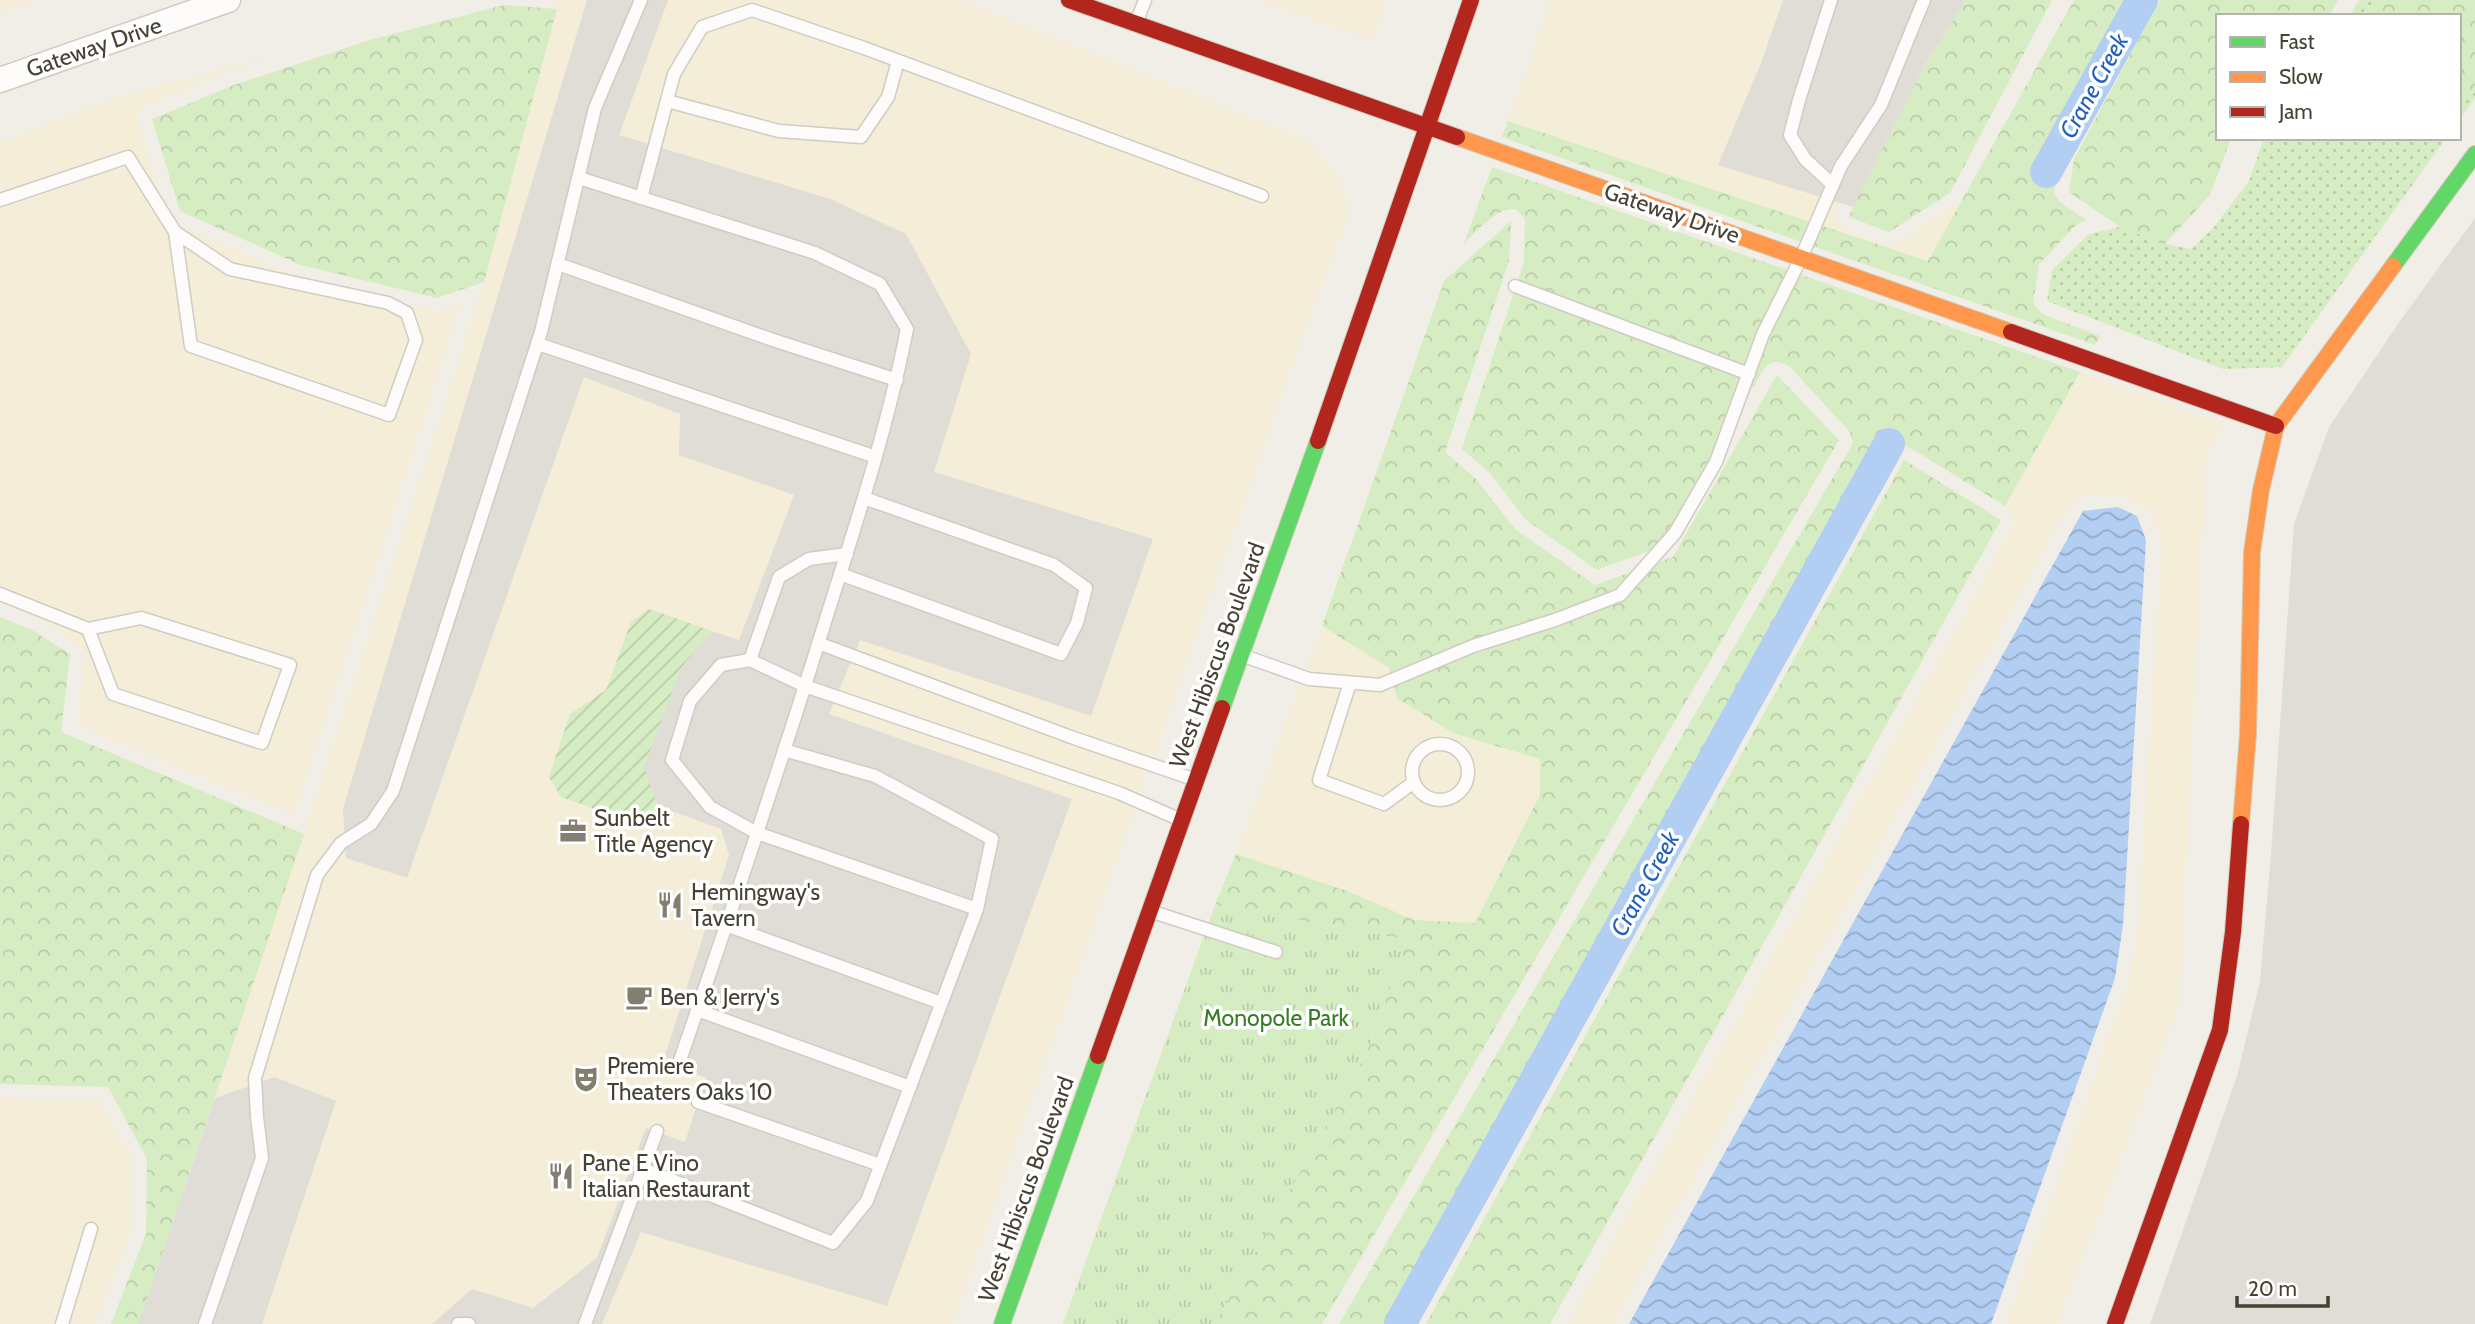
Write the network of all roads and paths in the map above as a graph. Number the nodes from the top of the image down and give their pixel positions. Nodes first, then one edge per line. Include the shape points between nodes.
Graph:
1 (228, 0) edge
2 (641, 0) edge
3 (1069, 0) edge
4 (1145, 0) edge
5 (1471, 0) edge
6 (1832, 0) edge
7 (1924, 0) edge
8 (1136, 24) junction
9 (898, 61) junction
10 (0, 80) edge
11 (667, 101) junction
12 (1426, 127) junction
13 (2475, 154) edge
14 (579, 178) junction
15 (1833, 185) junction
16 (1262, 196) dead end
17 (641, 198) junction
18 (0, 200) edge
19 (174, 232) junction
20 (1801, 258) junction
21 (558, 264) junction
22 (1515, 286) dead end
23 (538, 344) junction
24 (1749, 374) junction
25 (897, 380) junction
26 (2276, 426) junction
27 (876, 457) junction
28 (864, 498) junction
29 (847, 554) junction
30 (840, 574) junction
31 (0, 594) edge
32 (88, 629) junction
33 (818, 643) junction
34 (1241, 655) junction
35 (750, 660) junction
36 (1350, 683) junction
37 (805, 687) junction
38 (784, 750) junction
39 (1196, 780) junction
40 (1414, 782) junction
41 (1182, 820) junction
42 (757, 833) junction
43 (977, 909) junction
44 (1149, 911) junction
45 (726, 925) junction
46 (1276, 952) dead end
47 (941, 1003) junction
48 (697, 1010) junction
49 (677, 1069) dead end
50 (910, 1087) junction
51 (698, 1102) dead end
52 (657, 1131) dead end
53 (880, 1165) junction
54 (643, 1169) junction
55 (91, 1229) dead end
56 (62, 1324) edge
57 (205, 1324) edge
58 (458, 1324) edge
59 (469, 1324) edge
60 (585, 1324) edge
61 (1002, 1324) edge
62 (2115, 1324) edge

1 - 10 street, Gateway Drive
2 - 14 lane via 595,108
3 - 8 street, Gateway Drive
4 - 8 lane
5 - 12 street, West Hibiscus Boulevard
6 - 15 lane via 1790,135 1805,159
7 - 15 lane via 1881,105
8 - 12 street, Gateway Drive
9 - 11 lane via 888,97 861,137 779,131
9 - 11 lane via 752,10 702,27 674,74
9 - 16 lane
11 - 17 lane
12 - 20 street, Gateway Drive
12 - 34 street, West Hibiscus Boulevard
13 - 26 street
14 - 17 lane
14 - 21 lane
15 - 20 lane
17 - 25 lane via 815,253 880,284 907,329
18 - 19 lane via 128,157
19 - 19 lane via 191,346 389,415 415,340 407,313 388,303 230,269
20 - 24 lane via 1763,334
20 - 26 street, Gateway Drive
21 - 23 lane
21 - 25 lane
22 - 24 lane
23 - 27 lane
23 - 57 lane via 393,791 371,824 341,843 317,875 256,1078 262,1158
24 - 36 lane via 1716,462 1675,533 1620,595 1473,646 1380,685
25 - 27 lane
26 - 62 street via 2252,552 2248,734 2233,932 2220,1030
27 - 28 lane
28 - 29 lane
28 - 30 lane via 1054,565 1086,588 1077,623 1061,654
29 - 30 lane
29 - 35 lane via 809,559 779,577
30 - 33 lane
31 - 32 lane
32 - 32 lane via 113,694 262,743 290,664 141,618
33 - 37 lane
33 - 39 lane
34 - 36 lane via 1309,679
34 - 39 street, West Hibiscus Boulevard
35 - 37 lane
35 - 42 lane via 721,665 690,701 671,760 710,807
36 - 40 lane via 1319,780 1384,804
37 - 38 lane
37 - 41 lane via 1119,793
38 - 42 lane
38 - 43 lane via 875,776 992,839
39 - 41 street, West Hibiscus Boulevard
40 - 40 lane via 1434,799 1453,797 1468,775 1464,757 1450,745 1432,745 1413,764
41 - 44 street, West Hibiscus Boulevard
42 - 43 lane
42 - 45 lane
43 - 47 lane
44 - 46 lane
44 - 61 street, West Hibiscus Boulevard
45 - 47 lane
45 - 48 lane
47 - 50 lane
48 - 49 lane
48 - 50 lane
50 - 53 lane
51 - 53 lane
52 - 54 lane
53 - 54 lane via 867,1201 834,1243
54 - 60 lane
55 - 56 lane
58 - 59 lane

